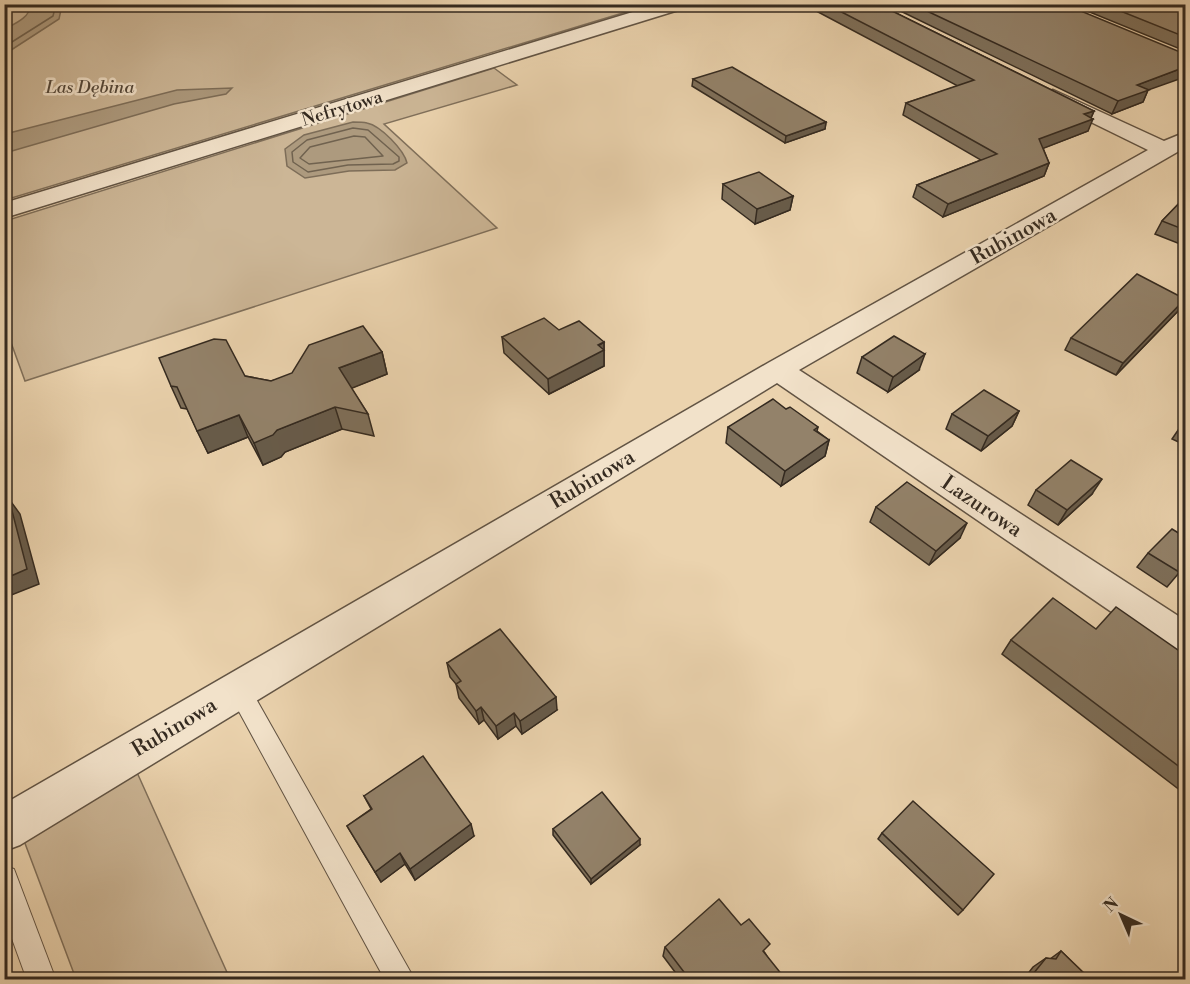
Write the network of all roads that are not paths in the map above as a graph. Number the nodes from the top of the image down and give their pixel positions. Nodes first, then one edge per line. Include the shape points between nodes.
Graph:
1 (680, 4) edge
2 (1036, 88) edge
3 (1175, 144) edge
4 (4, 211) edge
5 (778, 369) junction
6 (1185, 642) edge
7 (238, 688) junction
8 (4, 829) edge
9 (4, 879) edge
10 (42, 980) edge
11 (401, 980) edge

1 - 4 street, Nefrytowa
2 - 3 street
3 - 5 street, Rubinowa
5 - 6 street, Lazurowa
5 - 7 street, Rubinowa
7 - 8 street, Rubinowa
7 - 11 lane
9 - 10 lane

